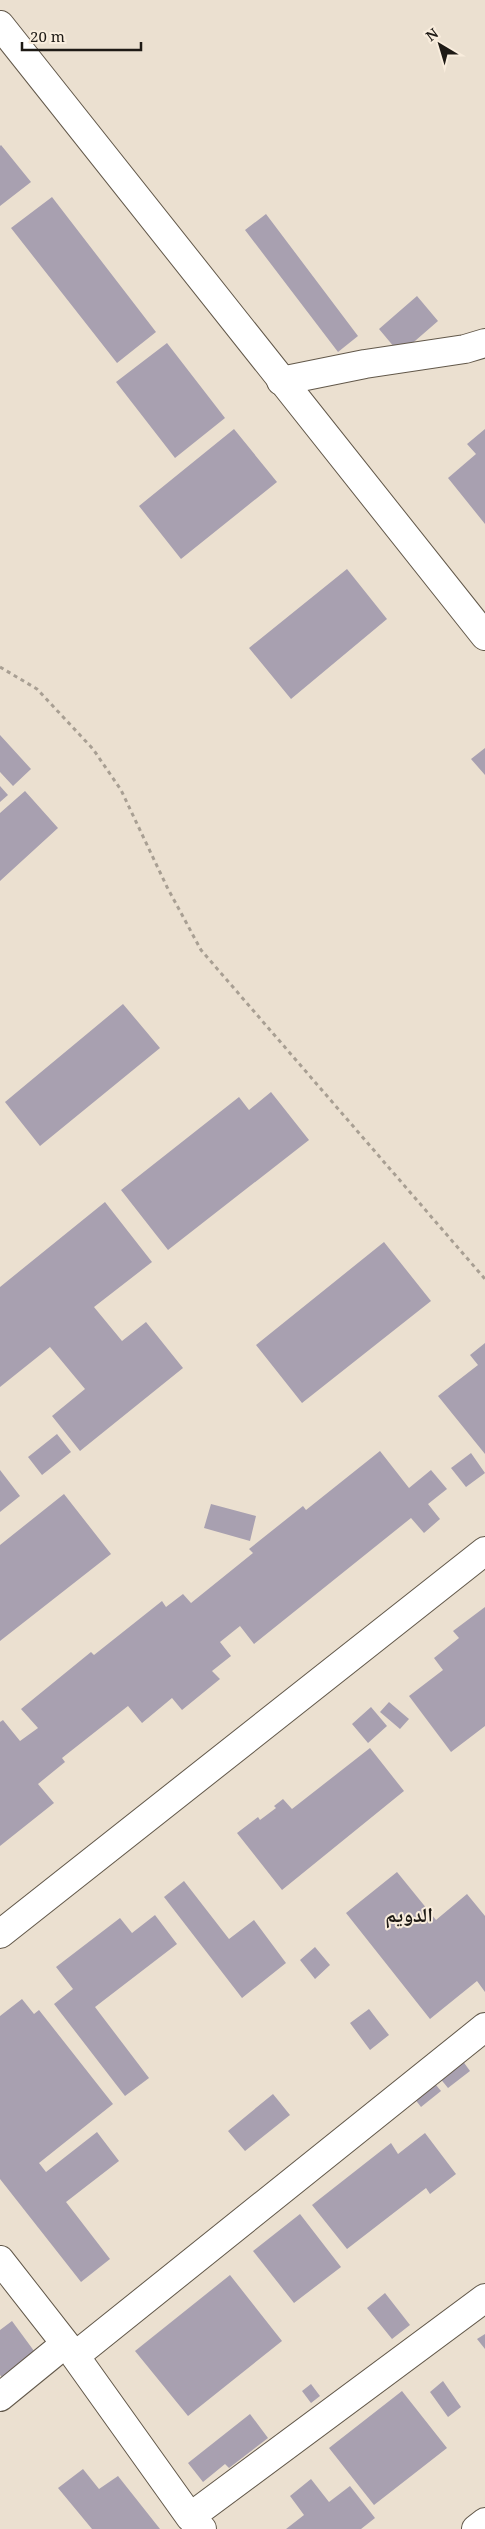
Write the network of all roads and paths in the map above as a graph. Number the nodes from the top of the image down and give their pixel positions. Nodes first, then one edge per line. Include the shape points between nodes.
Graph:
1 (0, 25) edge
2 (485, 343) edge
3 (281, 381) junction
4 (485, 636) edge
5 (0, 667) edge
6 (485, 1280) edge
7 (485, 1551) edge
8 (0, 1934) edge
9 (485, 2027) edge
10 (0, 2260) edge
11 (485, 2298) edge
12 (70, 2350) junction
13 (0, 2397) edge
14 (485, 2522) edge
15 (196, 2523) edge
16 (476, 2529) edge

1 - 3 street
2 - 3 street
3 - 4 street
5 - 6 path via 37,689 93,749 121,790 166,887 201,950
7 - 8 street
9 - 12 street
10 - 12 street
11 - 15 street
12 - 13 street
12 - 15 street
14 - 16 street

